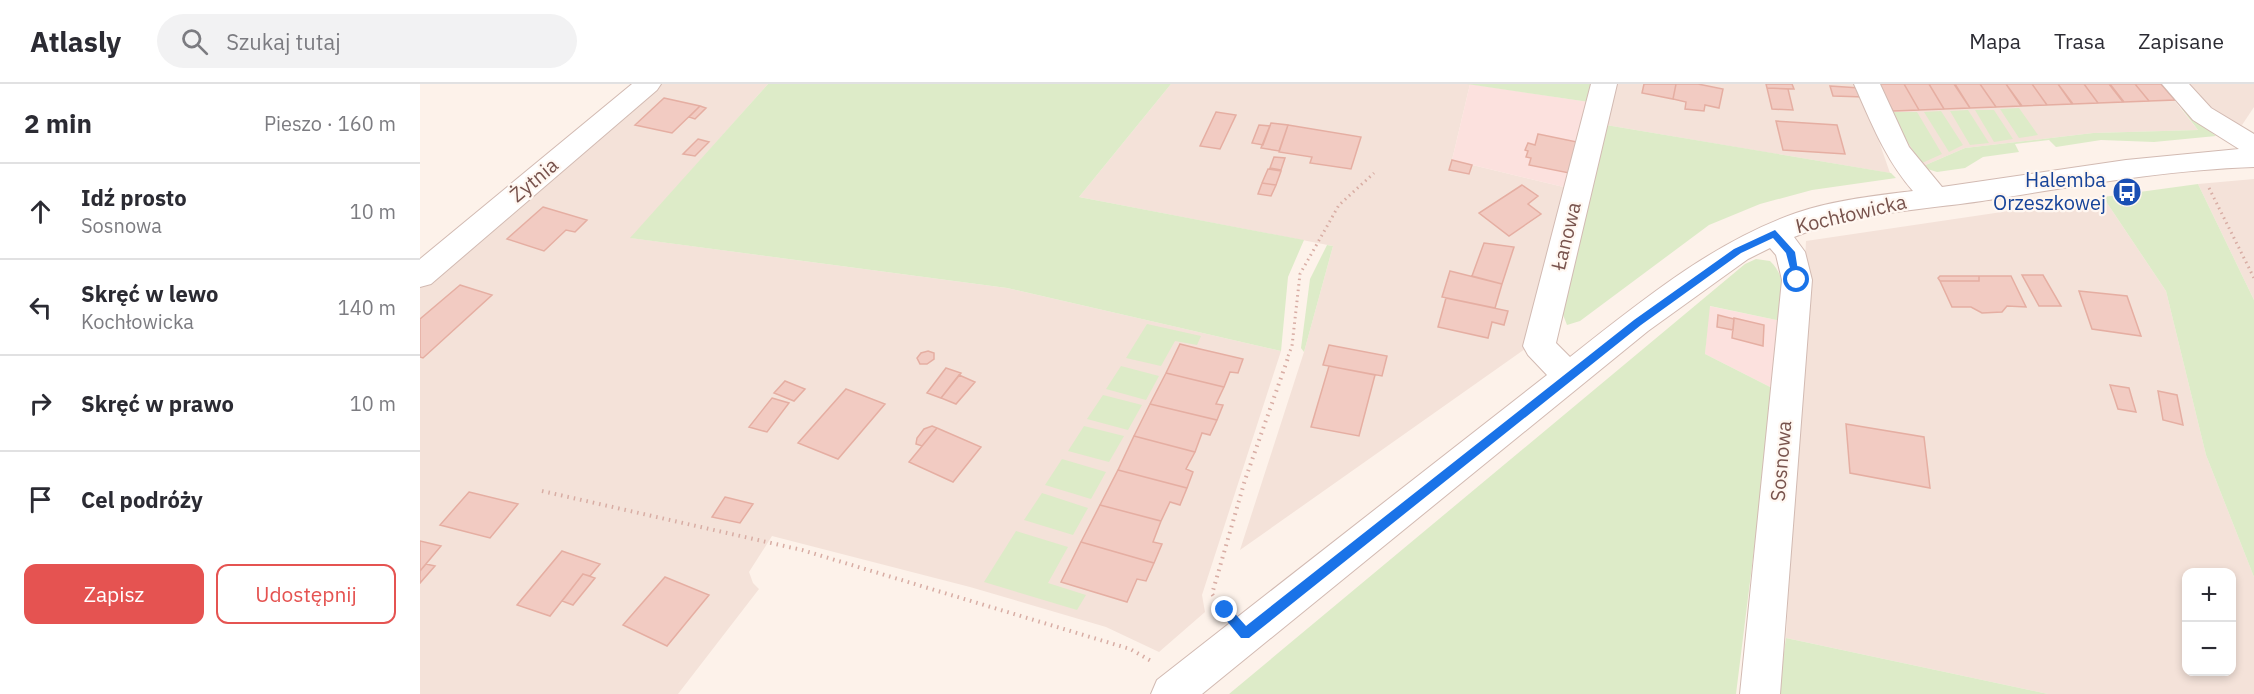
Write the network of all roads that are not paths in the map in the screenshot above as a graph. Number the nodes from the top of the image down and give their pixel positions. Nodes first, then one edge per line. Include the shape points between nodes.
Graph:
1 (648, 84) edge
2 (1604, 84) edge
3 (1867, 84) edge
4 (2175, 84) edge
5 (2254, 146) edge
6 (2254, 158) edge
7 (1934, 196) junction
8 (1775, 233) junction
9 (420, 276) edge
10 (1568, 377) junction
11 (1180, 687) edge
12 (1760, 694) edge

1 - 9 street, Żytnia
2 - 10 street, Łanowa via 1539,346
3 - 7 street via 1896,149
4 - 5 street via 2202,114
6 - 7 street, Kochłowicka via 2187,162
7 - 8 street, Kochłowicka via 1848,210
8 - 10 street, Kochłowicka via 1737,251
8 - 12 street, Sosnowa via 1790,252 1797,280
10 - 11 street, Kochłowicka

